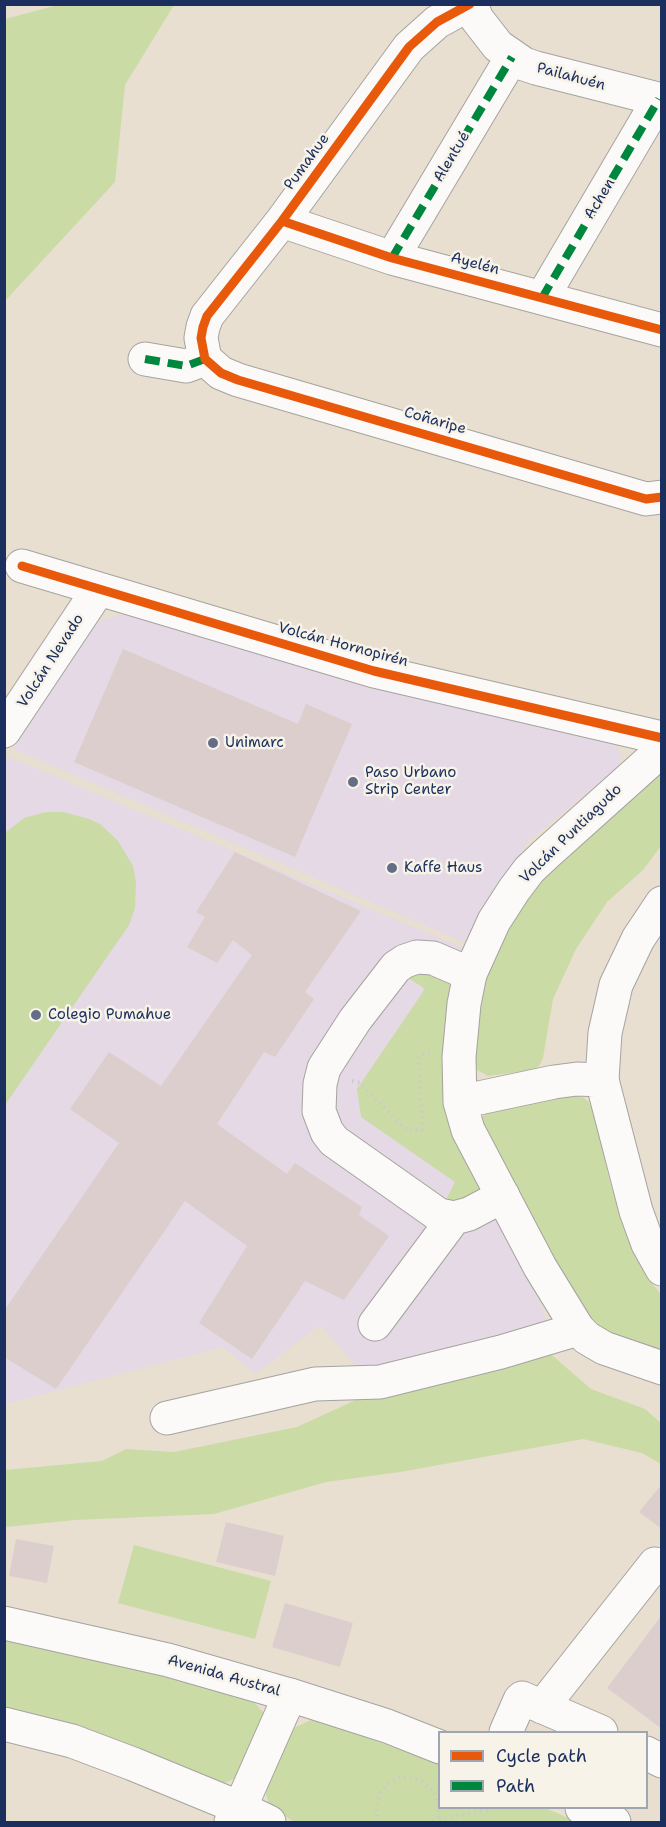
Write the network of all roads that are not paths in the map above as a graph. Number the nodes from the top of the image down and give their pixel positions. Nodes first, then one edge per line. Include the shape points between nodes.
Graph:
1 (470, 4) edge
2 (512, 57) junction
3 (660, 100) edge
4 (282, 221) junction
5 (392, 258) junction
6 (542, 298) junction
7 (662, 330) edge
8 (145, 359) dead end
9 (205, 359) junction
10 (662, 497) edge
11 (22, 566) dead end
12 (98, 590) junction
13 (4, 731) edge
14 (662, 738) edge
15 (662, 750) edge
16 (662, 903) edge
17 (470, 974) junction
18 (602, 1080) junction
19 (460, 1102) junction
20 (503, 1196) junction
21 (454, 1218) junction
22 (662, 1269) edge
23 (375, 1324) dead end
24 (578, 1329) junction
25 (662, 1368) edge
26 (167, 1418) dead end
27 (655, 1564) dead end
28 (4, 1623) edge
29 (290, 1695) junction
30 (542, 1707) junction
31 (4, 1724) edge
32 (506, 1731) edge
33 (599, 1731) edge
34 (438, 1746) edge
35 (648, 1754) edge
36 (662, 1761) edge
37 (584, 1809) edge
38 (235, 1815) edge
39 (269, 1822) edge
40 (614, 1822) edge

1 - 2 street, Pailahuén via 486,33
1 - 4 street, Pumahue via 438,21 410,47
2 - 3 street, Pailahuén via 536,68
2 - 5 street, Alentué
3 - 6 street, Achen
4 - 5 street, Ayelén
4 - 9 street, Pumahue via 207,316 201,338
5 - 6 street, Ayelén
6 - 7 street, Ayelén
8 - 9 street via 186,366
9 - 10 street, Coñaripe via 221,373 238,380 646,498
11 - 12 street, Volcán Hornopirén
12 - 13 street, Volcán Nevado
12 - 14 street, Volcán Hornopirén via 374,671
15 - 17 street, Volcán Puntiagudo via 529,870 494,921
16 - 18 street via 638,939 616,985 605,1033
17 - 19 street, Volcán Puntiagudo via 460,1039
17 - 21 street via 433,958 417,957 396,967 324,1068 318,1100 327,1132 334,1141 439,1215
18 - 19 street via 554,1082
18 - 22 street via 636,1211
19 - 20 street, Volcán Puntiagudo via 468,1130
20 - 21 street
20 - 24 street, Volcán Puntiagudo
21 - 23 street
24 - 25 street, Volcán Puntiagudo via 604,1348
24 - 26 street via 380,1382 315,1384
27 - 30 street
28 - 29 street, Avenida Austral via 168,1660
29 - 34 street, Avenida Austral
29 - 38 street
30 - 32 street via 522,1698
30 - 33 street
31 - 38 street via 133,1764
35 - 36 street
37 - 40 street
38 - 39 street

